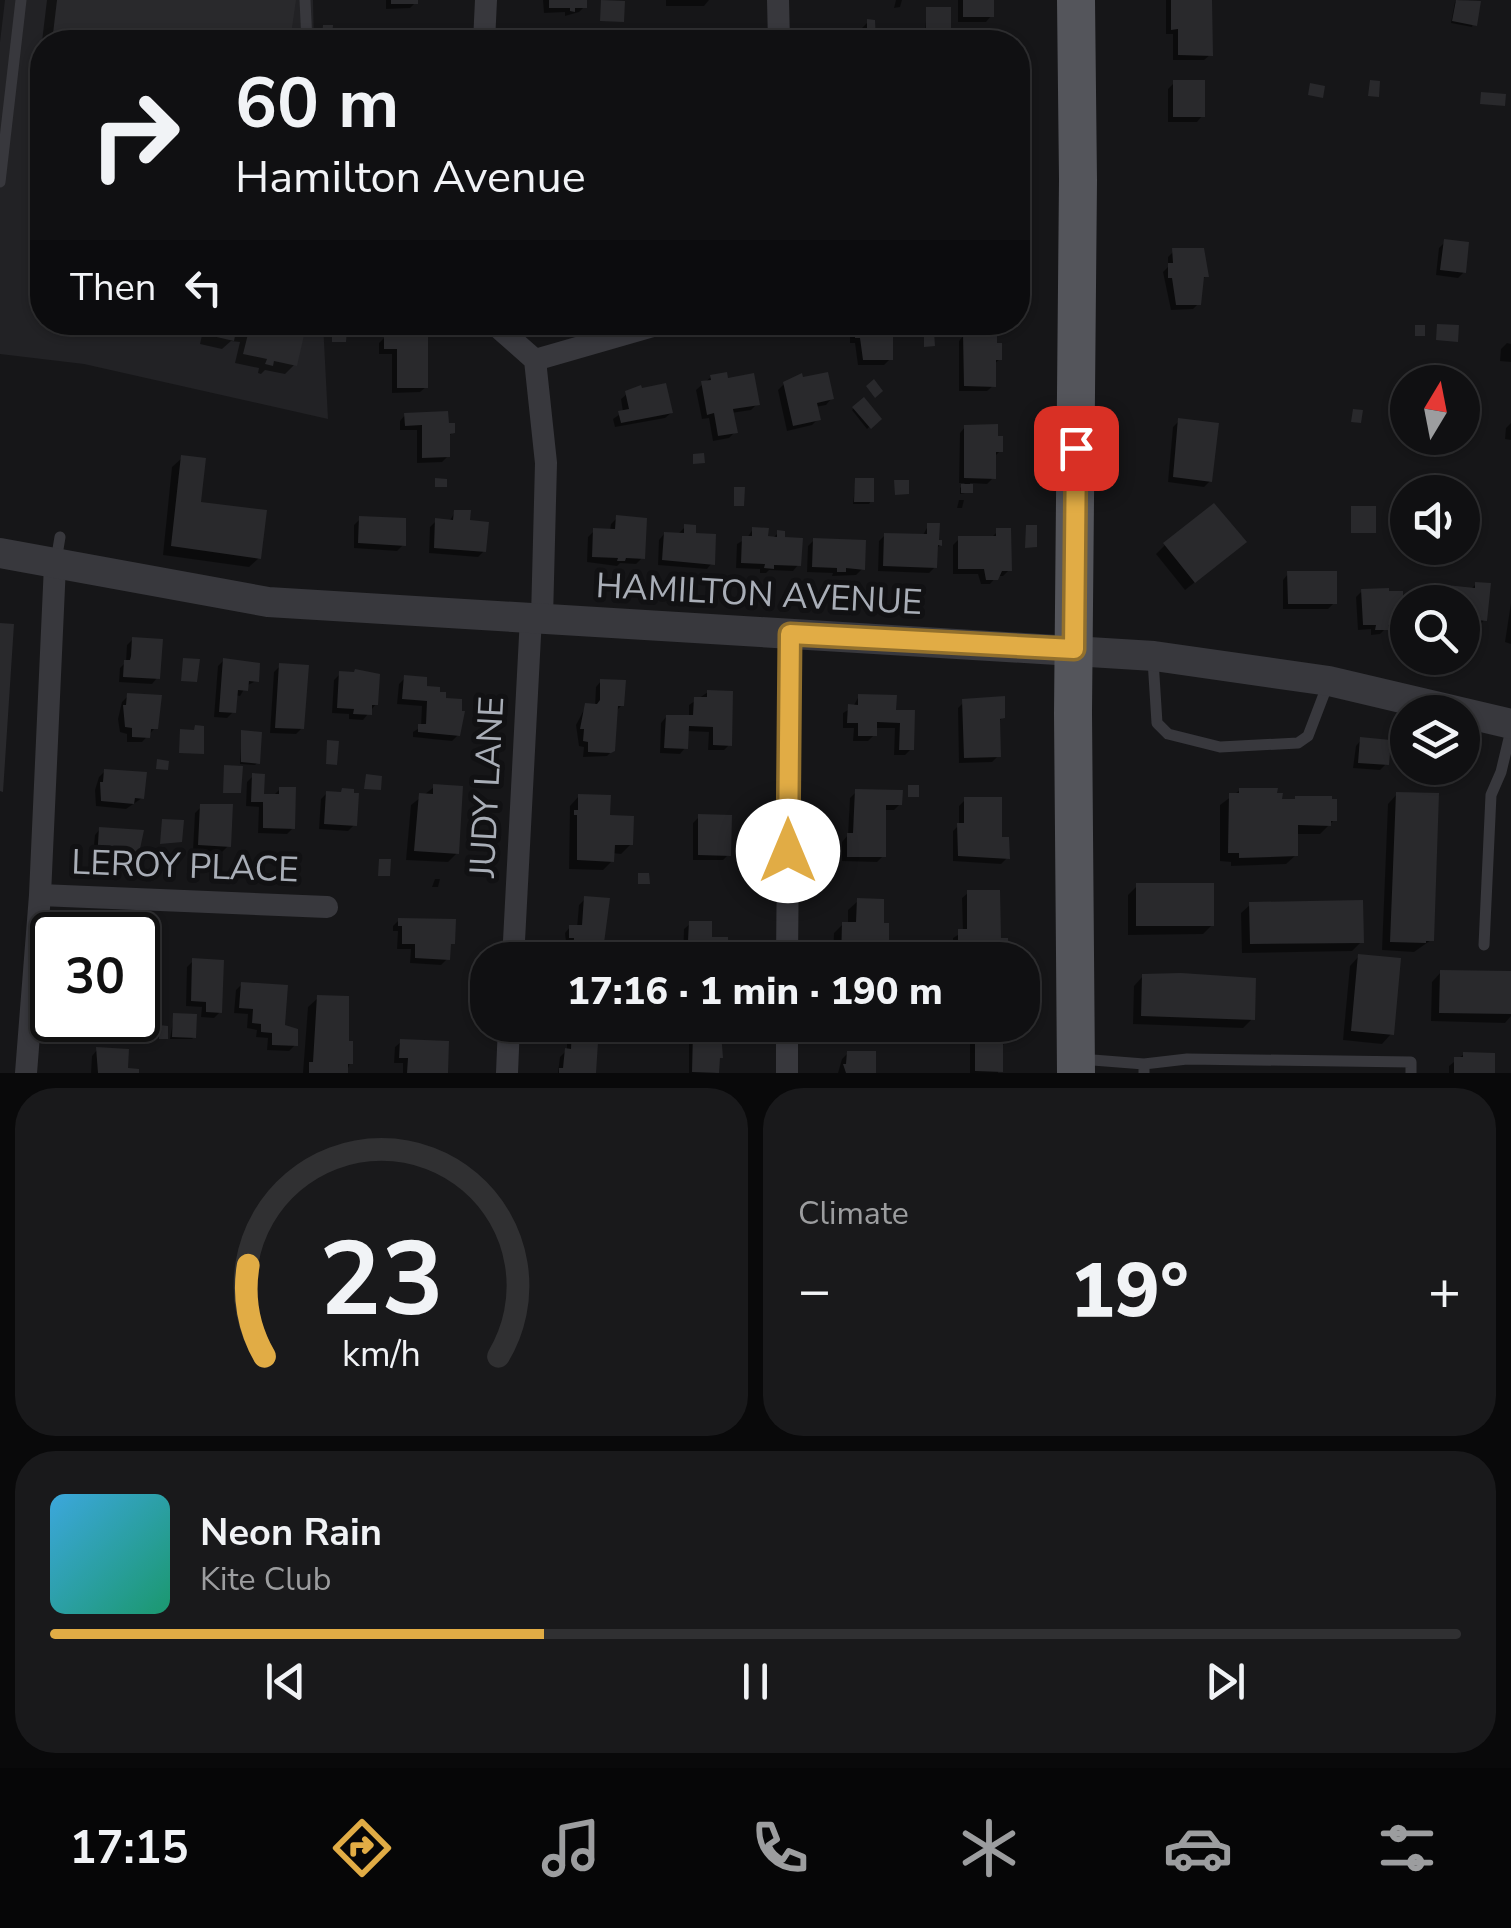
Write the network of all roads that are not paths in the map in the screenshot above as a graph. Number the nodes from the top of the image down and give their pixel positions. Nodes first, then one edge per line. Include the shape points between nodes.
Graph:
1 (21, 0) edge
2 (305, 0) edge
3 (486, 0) edge
4 (778, 0) edge
5 (1076, 0) edge
6 (306, 30) edge
7 (485, 30) edge
8 (778, 30) edge
9 (0, 182) edge
10 (507, 335) edge
11 (621, 335) edge
12 (535, 360) junction
13 (57, 551) junction
14 (0, 554) edge
15 (536, 618) junction
16 (790, 634) junction
17 (1074, 649) junction
18 (1154, 656) junction
19 (1329, 681) junction
20 (1511, 727) edge
21 (40, 895) junction
22 (327, 907) dead end
23 (513, 942) edge
24 (788, 942) edge
25 (1484, 945) dead end
26 (508, 1042) edge
27 (787, 1042) edge
28 (1076, 1066) edge
29 (1144, 1068) edge
30 (26, 1073) edge
31 (506, 1073) edge
32 (787, 1073) edge
33 (1411, 1073) edge

1 - 9 lane
2 - 6 lane
3 - 7 street
4 - 8 street
5 - 17 main road
10 - 12 street
11 - 12 street
12 - 15 street, JUDY LANE via 546,463
13 - 14 street, HAMILTON AVENUE
13 - 15 street, HAMILTON AVENUE via 268,602
13 - 21 street
15 - 16 street, HAMILTON AVENUE
15 - 23 street, JUDY LANE
16 - 17 street, HAMILTON AVENUE
16 - 24 street
17 - 18 street, HAMILTON AVENUE
17 - 28 main road
18 - 19 street, HAMILTON AVENUE
18 - 19 lane via 1157,723 1168,734 1220,747 1298,743 1308,736
19 - 20 street, HAMILTON AVENUE
20 - 25 lane via 1491,795
21 - 22 street, LEROY PLACE
21 - 30 street
26 - 31 street
27 - 32 street
28 - 29 lane
29 - 33 lane via 1187,1059 1411,1062

